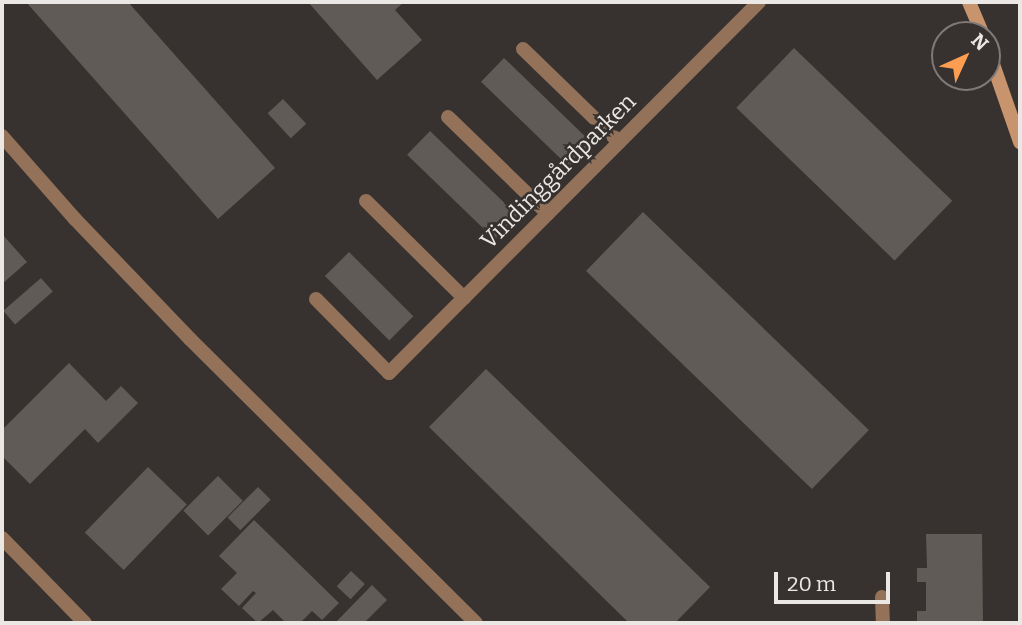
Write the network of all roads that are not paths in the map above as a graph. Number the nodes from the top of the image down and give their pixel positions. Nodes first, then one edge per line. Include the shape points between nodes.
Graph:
1 (759, 2) edge
2 (969, 2) edge
3 (977, 21) edge
4 (523, 49) dead end
5 (1001, 87) edge
6 (448, 117) dead end
7 (2, 136) edge
8 (619, 142) junction
9 (1020, 142) edge
10 (366, 201) dead end
11 (548, 214) junction
12 (464, 298) junction
13 (316, 299) dead end
14 (2, 538) edge
15 (883, 597) dead end
16 (85, 623) edge
17 (476, 623) edge
18 (883, 623) edge

1 - 8 street, Vindinggårdparken
2 - 3 street
4 - 8 street
5 - 9 street
6 - 11 street
7 - 17 street via 190,339
8 - 11 street, Vindinggårdparken
10 - 12 street
11 - 12 street, Vindinggårdparken
12 - 13 street, Vindinggårdparken via 389,373
14 - 16 street
15 - 18 street

